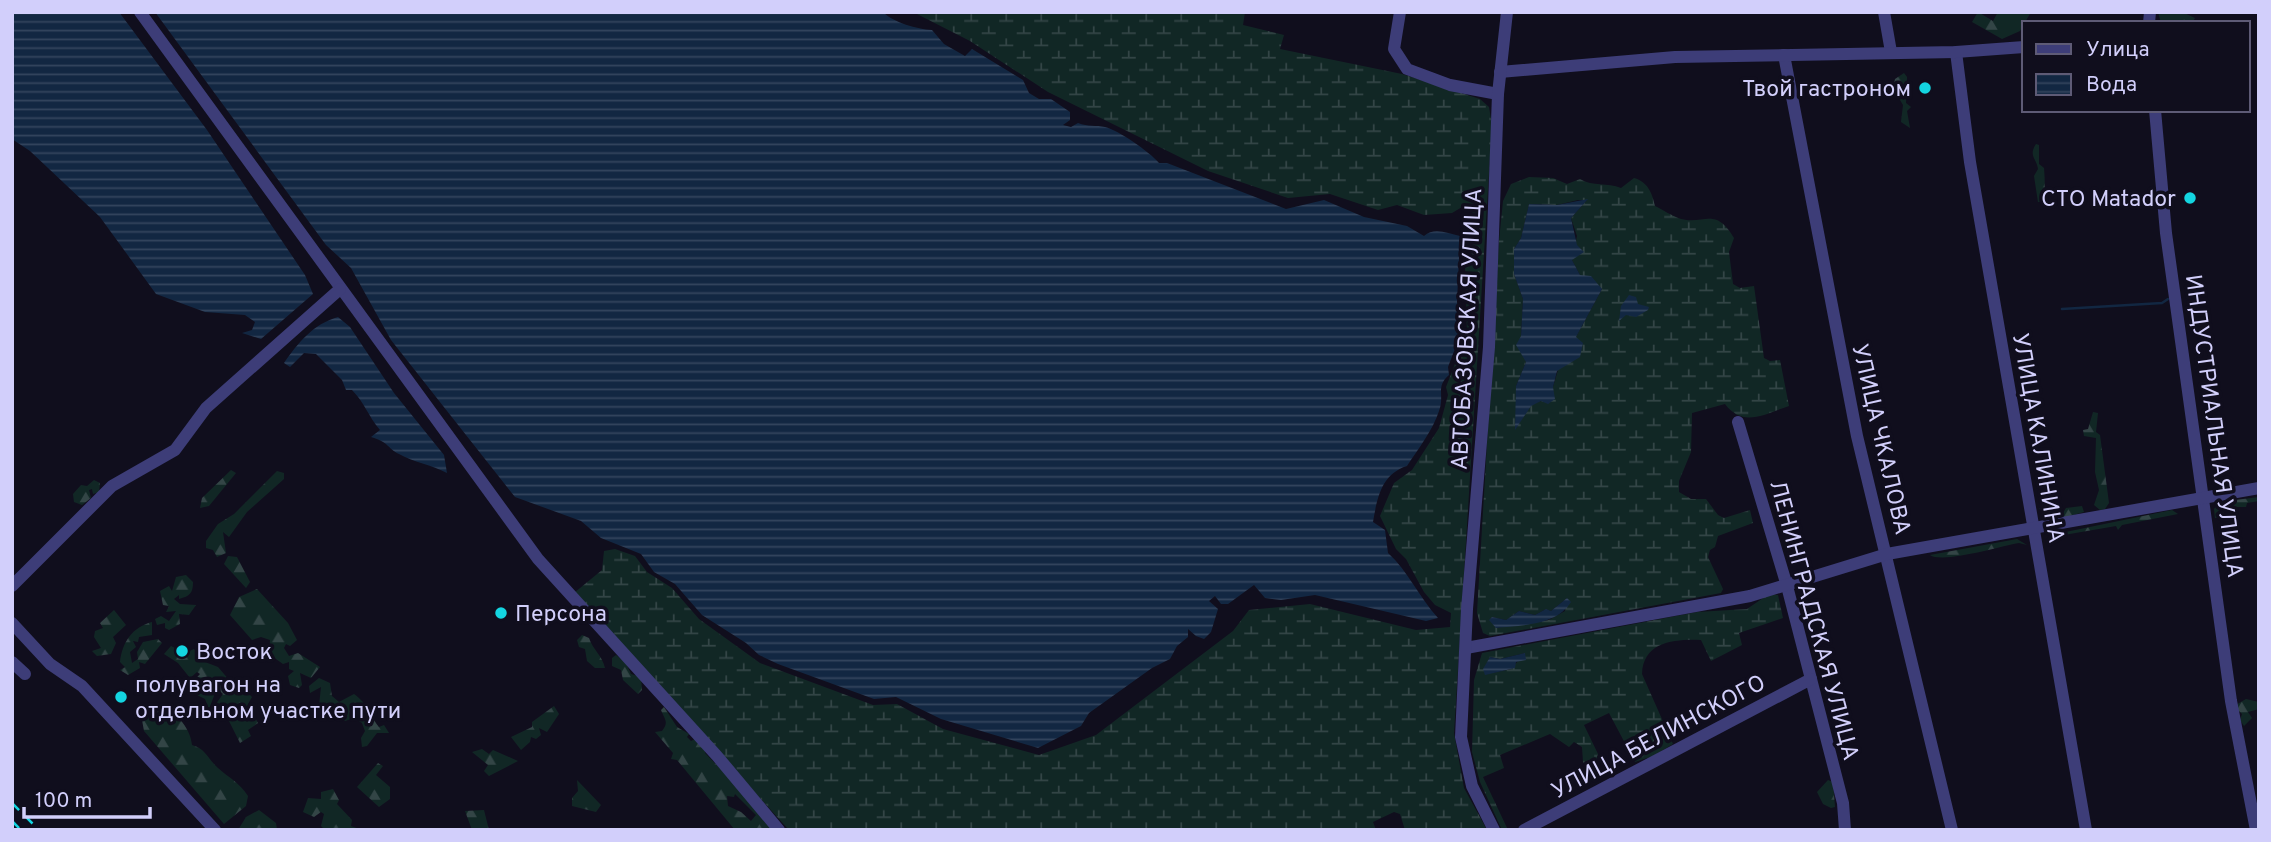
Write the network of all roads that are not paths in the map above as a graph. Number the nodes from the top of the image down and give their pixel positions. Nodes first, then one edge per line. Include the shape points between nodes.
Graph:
1 (140, 12) edge
2 (1400, 12) edge
3 (1507, 12) edge
4 (1884, 12) edge
5 (2022, 47) edge
6 (1891, 52) junction
7 (1956, 52) junction
8 (1784, 55) junction
9 (1500, 72) junction
10 (1498, 94) junction
11 (2155, 112) edge
12 (340, 289) junction
13 (1738, 422) dead end
14 (2259, 488) edge
15 (2204, 499) junction
16 (2033, 530) junction
17 (1887, 554) junction
18 (12, 586) edge
19 (1787, 586) junction
20 (12, 623) edge
21 (1466, 648) junction
22 (12, 662) edge
23 (25, 674) dead end
24 (1811, 680) junction
25 (215, 830) edge
26 (779, 830) edge
27 (1494, 830) edge
28 (1524, 830) edge
29 (1845, 830) edge
30 (1952, 830) edge
31 (2086, 830) edge
32 (2256, 830) edge

1 - 12 street
2 - 10 street via 1394,49 1407,69 1450,85
3 - 9 street, АВТОБАЗОВСКАЯ УЛИЦА
4 - 6 street
5 - 7 street
6 - 7 street
6 - 8 street
7 - 16 street, УЛИЦА КАЛИНИНА via 1970,162
8 - 9 street via 1675,57
8 - 17 street, УЛИЦА ЧКАЛОВА via 1857,436
9 - 10 street, АВТОБАЗОВСКАЯ УЛИЦА
10 - 21 street, АВТОБАЗОВСКАЯ УЛИЦА via 1489,347
11 - 15 street, ИНДУСТРИАЛЬНАЯ УЛИЦА via 2166,233
12 - 18 street via 206,408 175,450 112,486
12 - 26 street via 538,559
13 - 19 street, ЛЕНИНГРАДСКАЯ УЛИЦА
14 - 15 street
15 - 16 street
15 - 32 street, ИНДУСТРИАЛЬНАЯ УЛИЦА via 2231,701
16 - 17 street
16 - 31 street, УЛИЦА КАЛИНИНА
17 - 19 street
17 - 30 street, УЛИЦА ЧКАЛОВА
19 - 21 street
19 - 24 street, ЛЕНИНГРАДСКАЯ УЛИЦА
20 - 25 street via 51,664 82,686
21 - 27 street via 1461,737 1472,786
22 - 23 street
24 - 28 street, УЛИЦА БЕЛИНСКОГО
24 - 29 street, ЛЕНИНГРАДСКАЯ УЛИЦА via 1843,803

